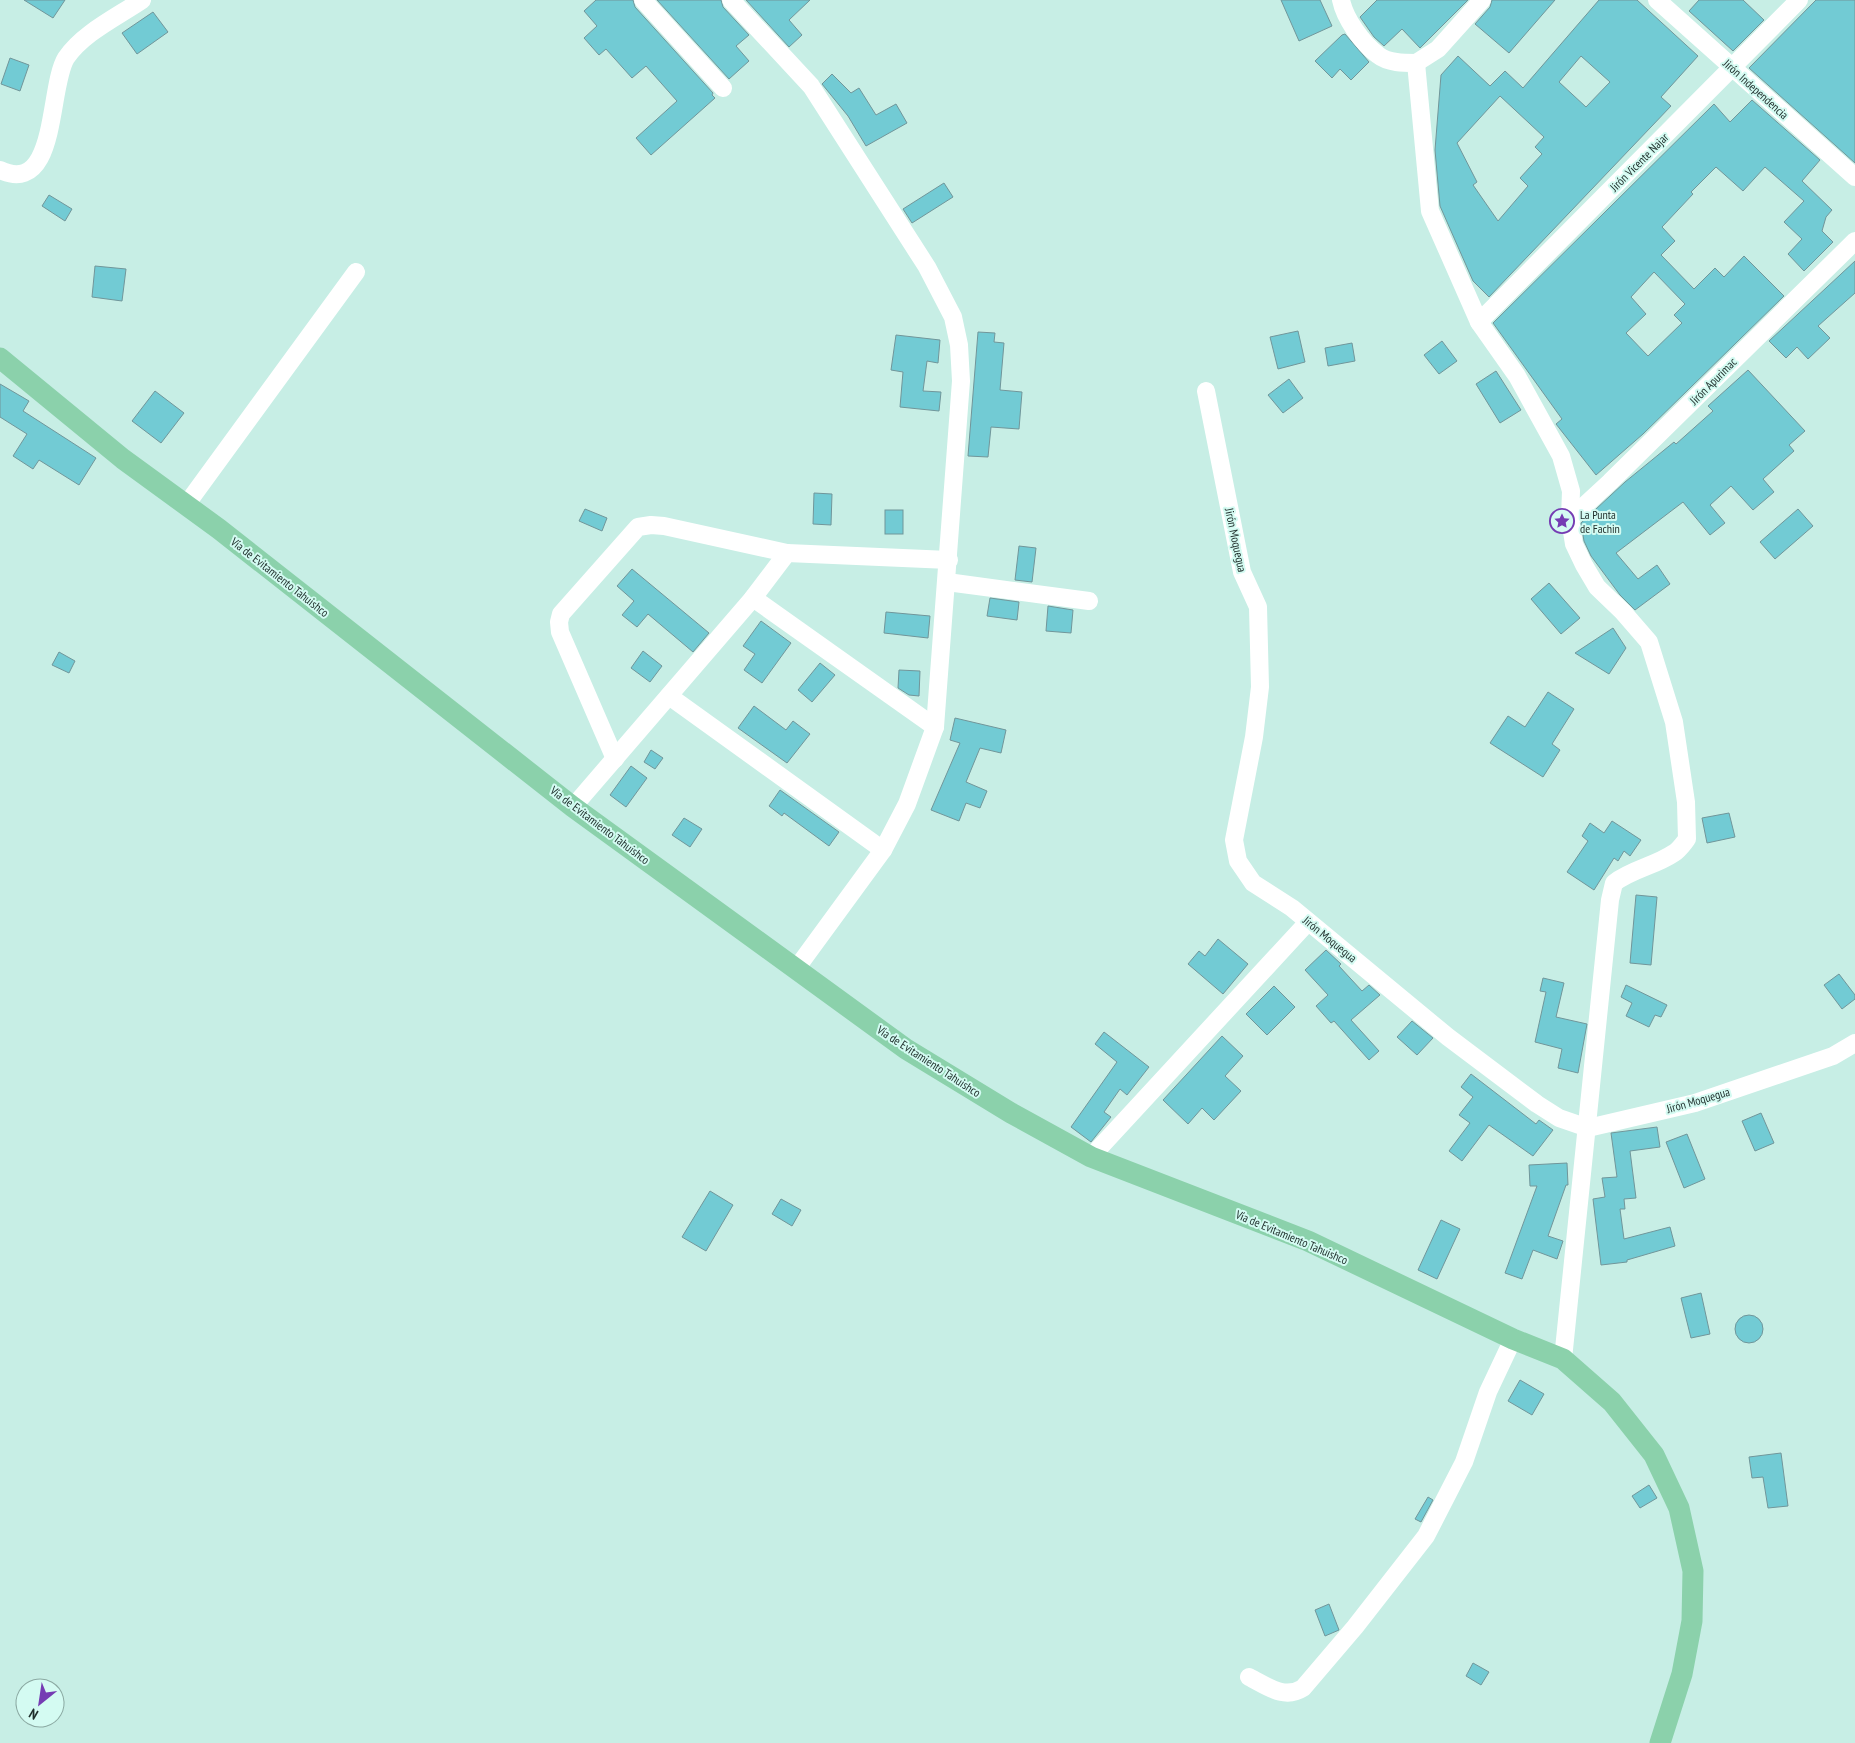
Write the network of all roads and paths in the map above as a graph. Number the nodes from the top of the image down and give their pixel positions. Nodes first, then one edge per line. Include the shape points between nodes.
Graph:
1 (142, 0) edge
2 (643, 0) edge
3 (732, 0) edge
4 (1341, 0) edge
5 (1482, 0) edge
6 (1657, 0) edge
7 (1799, 0) edge
8 (1416, 64) junction
9 (1732, 68) junction
10 (723, 88) dead end
11 (0, 170) edge
12 (1855, 177) edge
13 (1855, 241) edge
14 (356, 272) dead end
15 (1479, 322) junction
16 (0, 358) edge
17 (1206, 391) dead end
18 (186, 505) junction
19 (1570, 519) junction
20 (787, 553) junction
21 (949, 560) junction
22 (947, 582) junction
23 (753, 598) junction
24 (1089, 601) dead end
25 (669, 696) junction
26 (935, 727) junction
27 (614, 759) junction
28 (573, 806) junction
29 (883, 850) junction
30 (1308, 922) junction
31 (796, 969) junction
32 (1855, 1044) edge
33 (1588, 1128) junction
34 (1091, 1157) junction
35 (1513, 1339) junction
36 (1563, 1360) junction
37 (1249, 1677) dead end
38 (1660, 1743) edge

1 - 11 street via 78,44 66,58 59,74 45,148 39,162 20,175
2 - 10 street
3 - 21 street via 811,86 927,267 953,317 960,345 961,381
4 - 8 street via 1357,32 1379,56
5 - 8 street via 1438,49
6 - 9 street, Jirón Independencia
7 - 9 street, Jirón Vicente Najar
8 - 15 street via 1430,211
9 - 12 street, Jirón Independencia
9 - 15 street, Jirón Vicente Najar
13 - 19 street, Jirón Apurimac
14 - 18 street
15 - 19 street via 1517,376 1560,456 1571,491
16 - 18 main road, Vía de Evitamiento Tahuishco via 123,459
17 - 30 street, Jirón Moquegua via 1242,572 1258,607 1260,687 1234,840 1236,854 1253,883
18 - 28 main road, Vía de Evitamiento Tahuishco
19 - 33 street via 1574,544 1597,587 1649,642 1674,722 1686,802 1687,839 1675,853 1627,872 1614,883
20 - 21 street
20 - 23 street
20 - 27 street via 664,526 638,527 561,614 558,622 560,632
21 - 22 street
22 - 24 street
22 - 26 street
23 - 25 street
23 - 26 street
25 - 27 street
25 - 29 street
26 - 29 street via 907,804
27 - 28 street
28 - 31 main road, Vía de Evitamiento Tahuishco
29 - 31 street
30 - 33 street, Jirón Moquegua via 1529,1099 1558,1118
30 - 34 street
31 - 34 main road, Vía de Evitamiento Tahuishco via 906,1049
32 - 33 street, Jirón Moquegua via 1833,1056 1696,1103
33 - 36 street
34 - 35 main road, Vía de Evitamiento Tahuishco via 1308,1241
35 - 36 main road, Vía de Evitamiento Tahuishco
35 - 37 street via 1488,1392 1464,1462 1426,1536 1355,1627 1303,1688 1293,1694 1279,1692
36 - 38 main road, Vía de Evitamiento Tahuishco via 1612,1402 1654,1456 1679,1508 1693,1571 1692,1621 1682,1674

